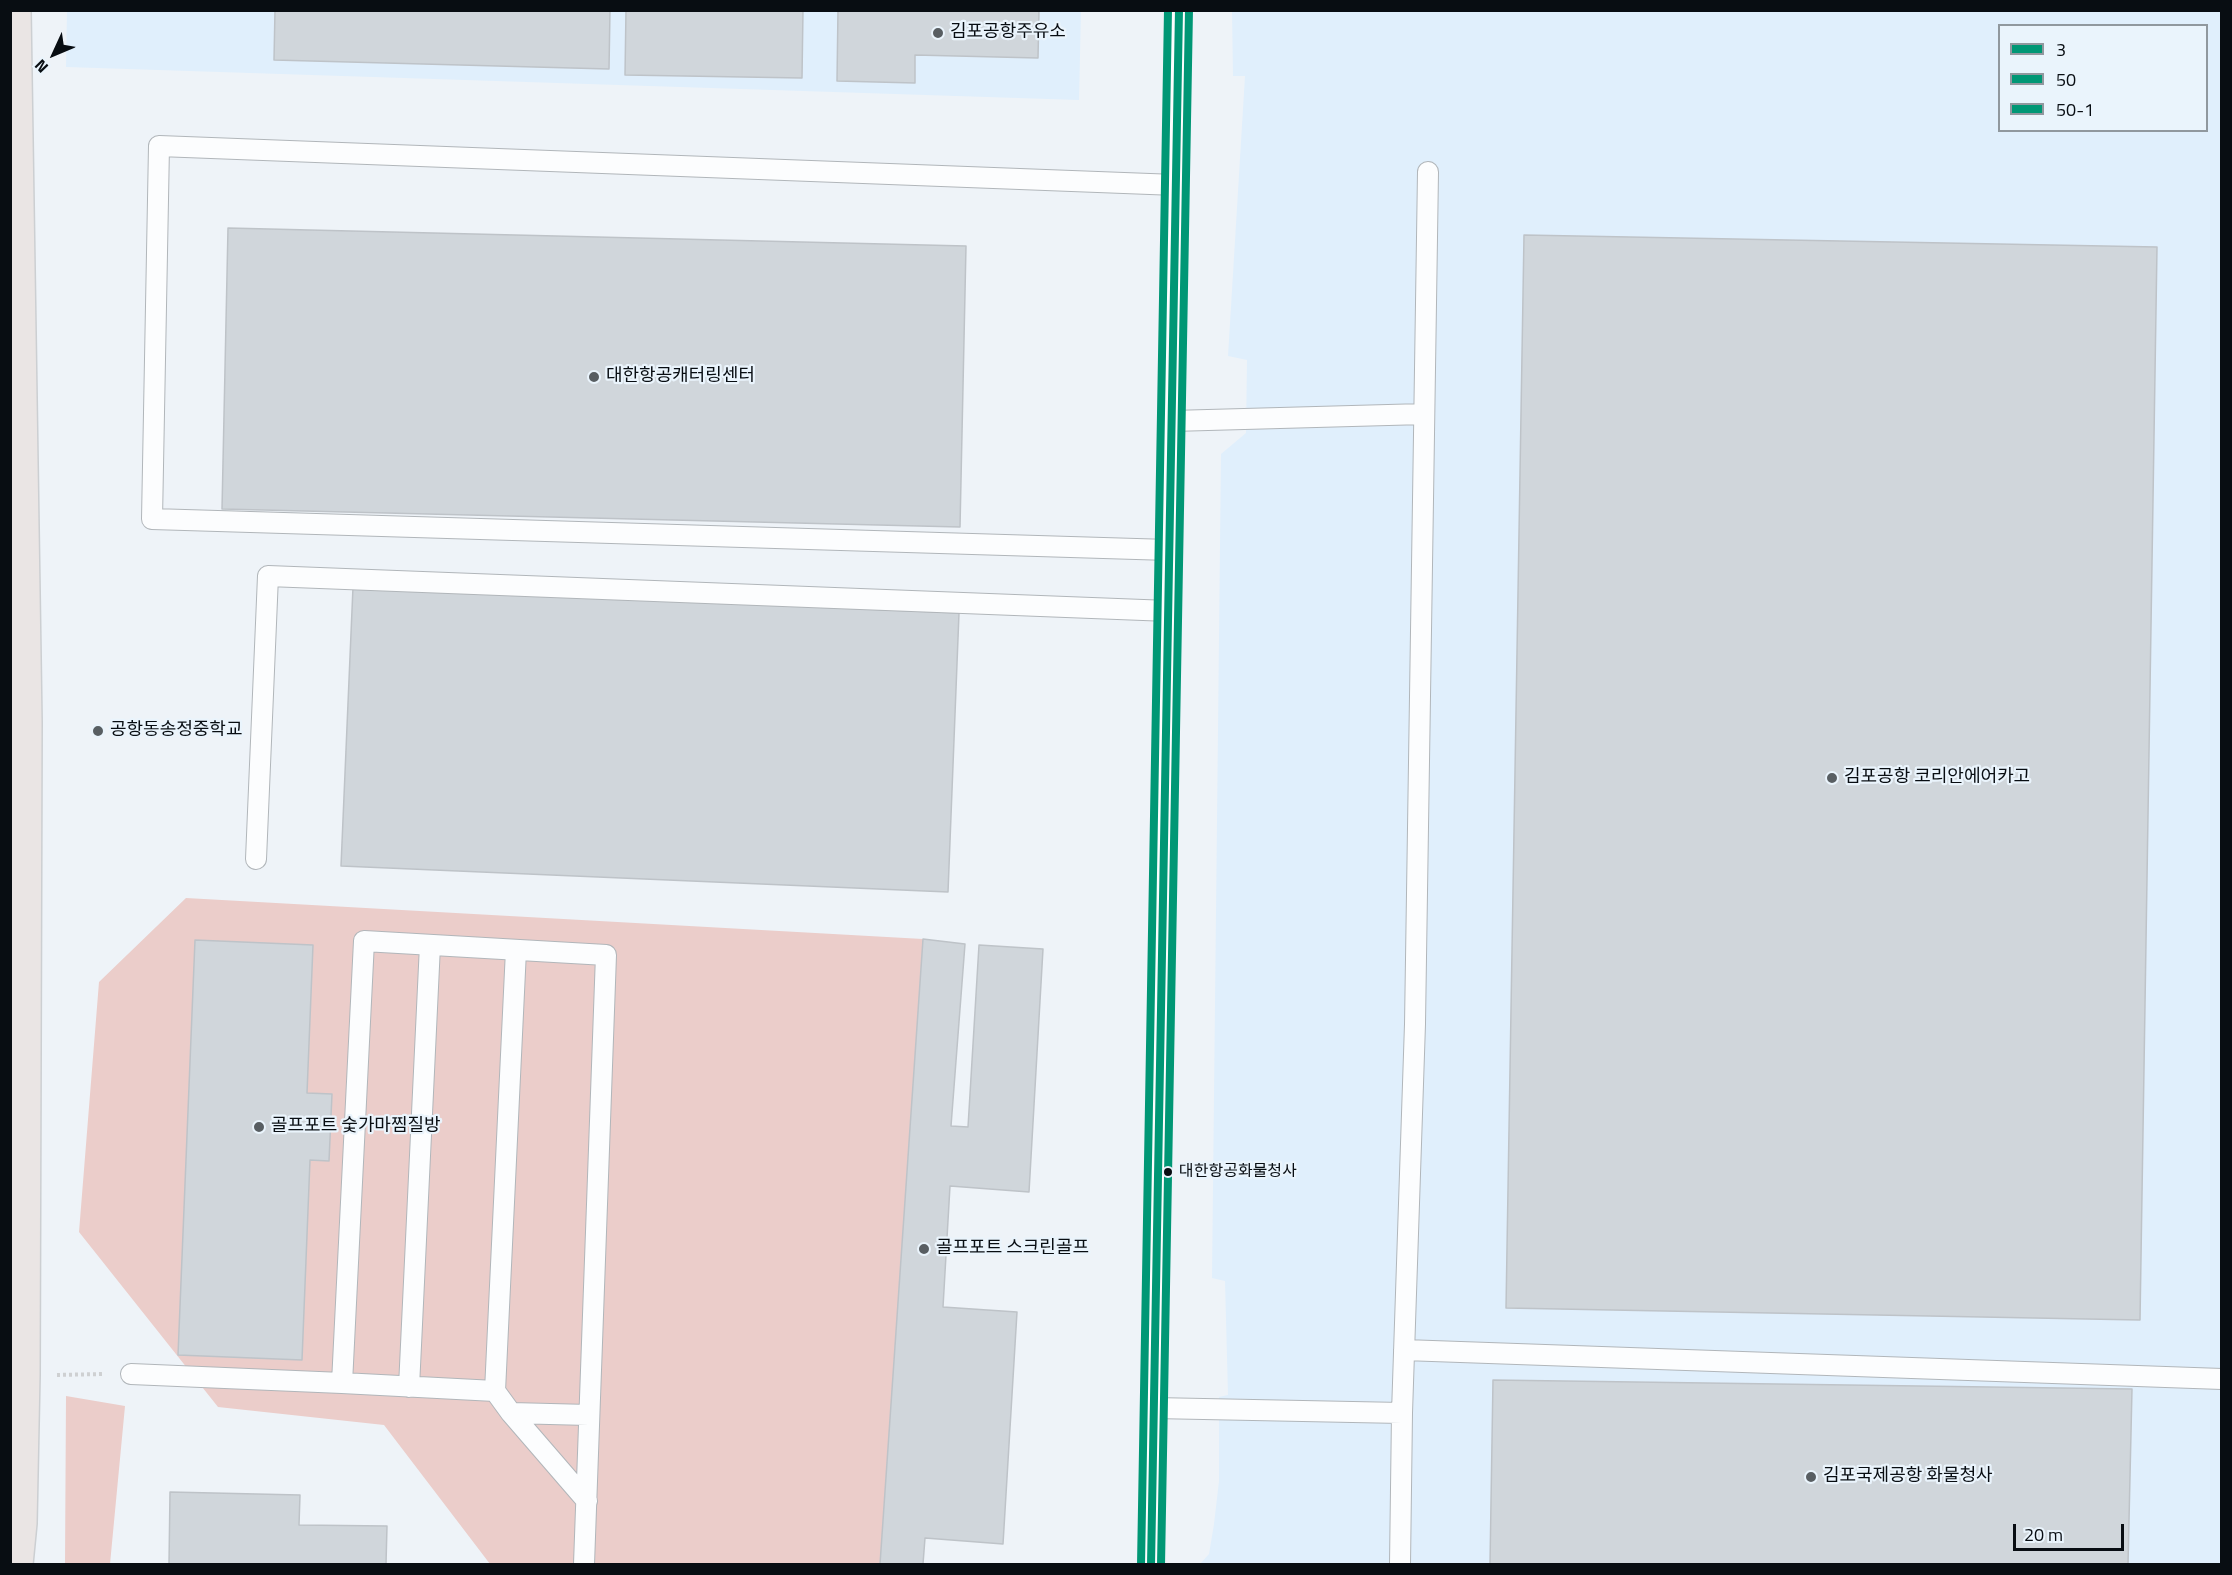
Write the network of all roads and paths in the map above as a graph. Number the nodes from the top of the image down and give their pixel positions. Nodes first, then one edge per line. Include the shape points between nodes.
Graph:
1 (14, 10) edge
2 (1179, 10) edge
3 (1428, 172) dead end
4 (1176, 186) junction
5 (1424, 414) junction
6 (1172, 421) junction
7 (1169, 550) junction
8 (1169, 611) junction
9 (256, 860) dead end
10 (430, 945) junction
11 (516, 950) junction
12 (1404, 1350) junction
13 (131, 1374) joint
14 (23, 1376) junction
15 (2222, 1379) edge
16 (342, 1383) junction
17 (409, 1387) junction
18 (495, 1391) junction
19 (1154, 1408) junction
20 (511, 1413) junction
21 (1402, 1413) junction
22 (589, 1415) junction
23 (586, 1502) junction
24 (16, 1564) edge
25 (584, 1564) edge
26 (1151, 1564) edge
27 (1400, 1564) edge

1 - 14 main road via 24,722
2 - 4 lane
3 - 5 lane
4 - 6 lane
4 - 7 lane via 159,146 152,519
5 - 6 lane
5 - 12 lane via 1415,1024
6 - 7 lane
7 - 8 lane
8 - 9 lane via 268,576
8 - 19 lane
10 - 11 lane
10 - 16 lane via 364,941
10 - 17 lane
11 - 18 lane
11 - 22 lane via 606,955
12 - 15 lane
12 - 21 lane
13 - 14 path
13 - 16 lane
14 - 24 main road
16 - 17 lane
17 - 18 lane
18 - 20 lane
19 - 21 lane
19 - 26 lane
20 - 22 lane
20 - 23 lane
21 - 27 lane
22 - 23 lane
23 - 25 lane

